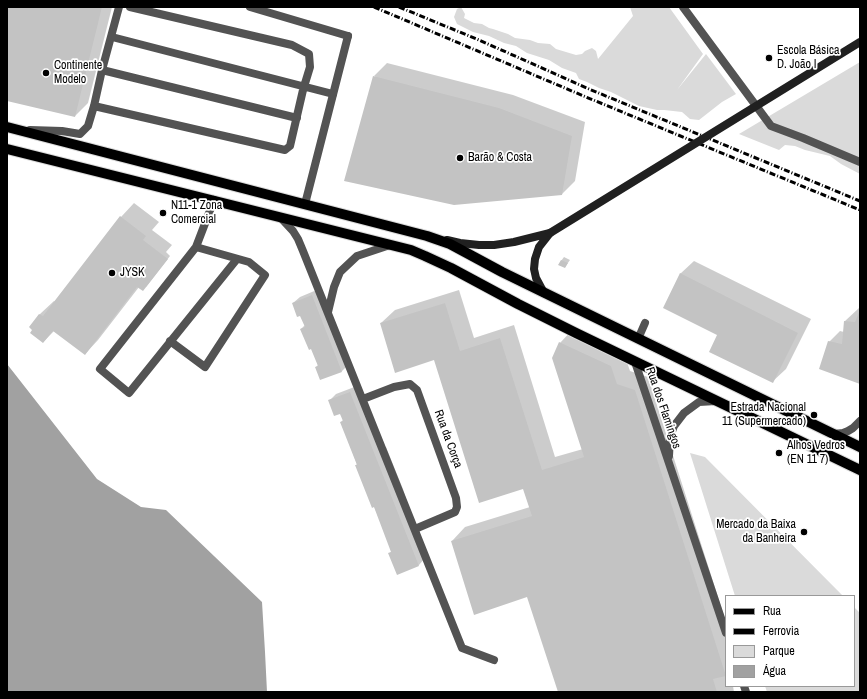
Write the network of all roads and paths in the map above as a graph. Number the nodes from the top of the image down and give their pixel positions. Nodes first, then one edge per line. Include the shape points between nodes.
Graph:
1 (119, 7) edge
2 (130, 7) edge
3 (250, 7) edge
4 (682, 7) edge
5 (112, 37) junction
6 (860, 42) edge
7 (102, 70) junction
8 (304, 86) junction
9 (333, 94) junction
10 (94, 106) junction
11 (297, 118) junction
12 (10, 128) edge
13 (7, 149) edge
14 (860, 162) edge
15 (214, 200) junction
16 (305, 204) junction
17 (281, 218) junction
18 (550, 233) junction
19 (427, 236) junction
20 (390, 245) junction
21 (196, 247) junction
22 (238, 259) junction
23 (544, 292) junction
24 (328, 312) junction
25 (645, 323) dead end
26 (638, 339) junction
27 (170, 341) junction
28 (635, 362) junction
29 (363, 399) junction
30 (716, 401) junction
31 (860, 421) edge
32 (853, 428) junction
33 (834, 434) junction
34 (860, 447) edge
35 (669, 463) junction
36 (860, 470) edge
37 (415, 529) junction
38 (725, 630) edge
39 (494, 660) dead end

1 - 5 street
2 - 8 street via 292,45 309,54 310,66
3 - 9 street via 348,36
4 - 14 street via 771,126
5 - 7 street
5 - 8 street
6 - 18 main road, bridge
7 - 10 street
7 - 11 street
8 - 9 street
8 - 11 street
9 - 16 street
10 - 11 street via 285,150 290,146
10 - 12 street via 88,126 80,134
12 - 16 main road
13 - 15 main road
15 - 17 main road
15 - 21 street
16 - 19 main road
17 - 20 main road
17 - 24 street via 298,238
18 - 19 main road via 494,245 460,243
18 - 23 main road via 539,247 535,259 536,278
19 - 23 main road via 450,244
20 - 24 street via 357,256 340,272
20 - 28 main road via 411,250 451,268
21 - 22 street
21 - 27 street via 100,369 128,393
22 - 27 street
22 - 27 street via 249,262 265,275 206,367
23 - 26 main road
24 - 29 street
25 - 26 street
26 - 33 main road
28 - 30 main road
28 - 35 street, Rua dos Flamingos
29 - 37 street
29 - 37 street, Rua da Corça via 410,384 417,390 457,507 455,512
30 - 35 street, Rua dos Flamingos via 699,402 684,413 674,426 670,437
30 - 36 main road
31 - 32 street
32 - 33 street
32 - 34 street via 853,438
33 - 34 main road
35 - 38 street, Rua dos Flamingos
37 - 39 street via 462,648

